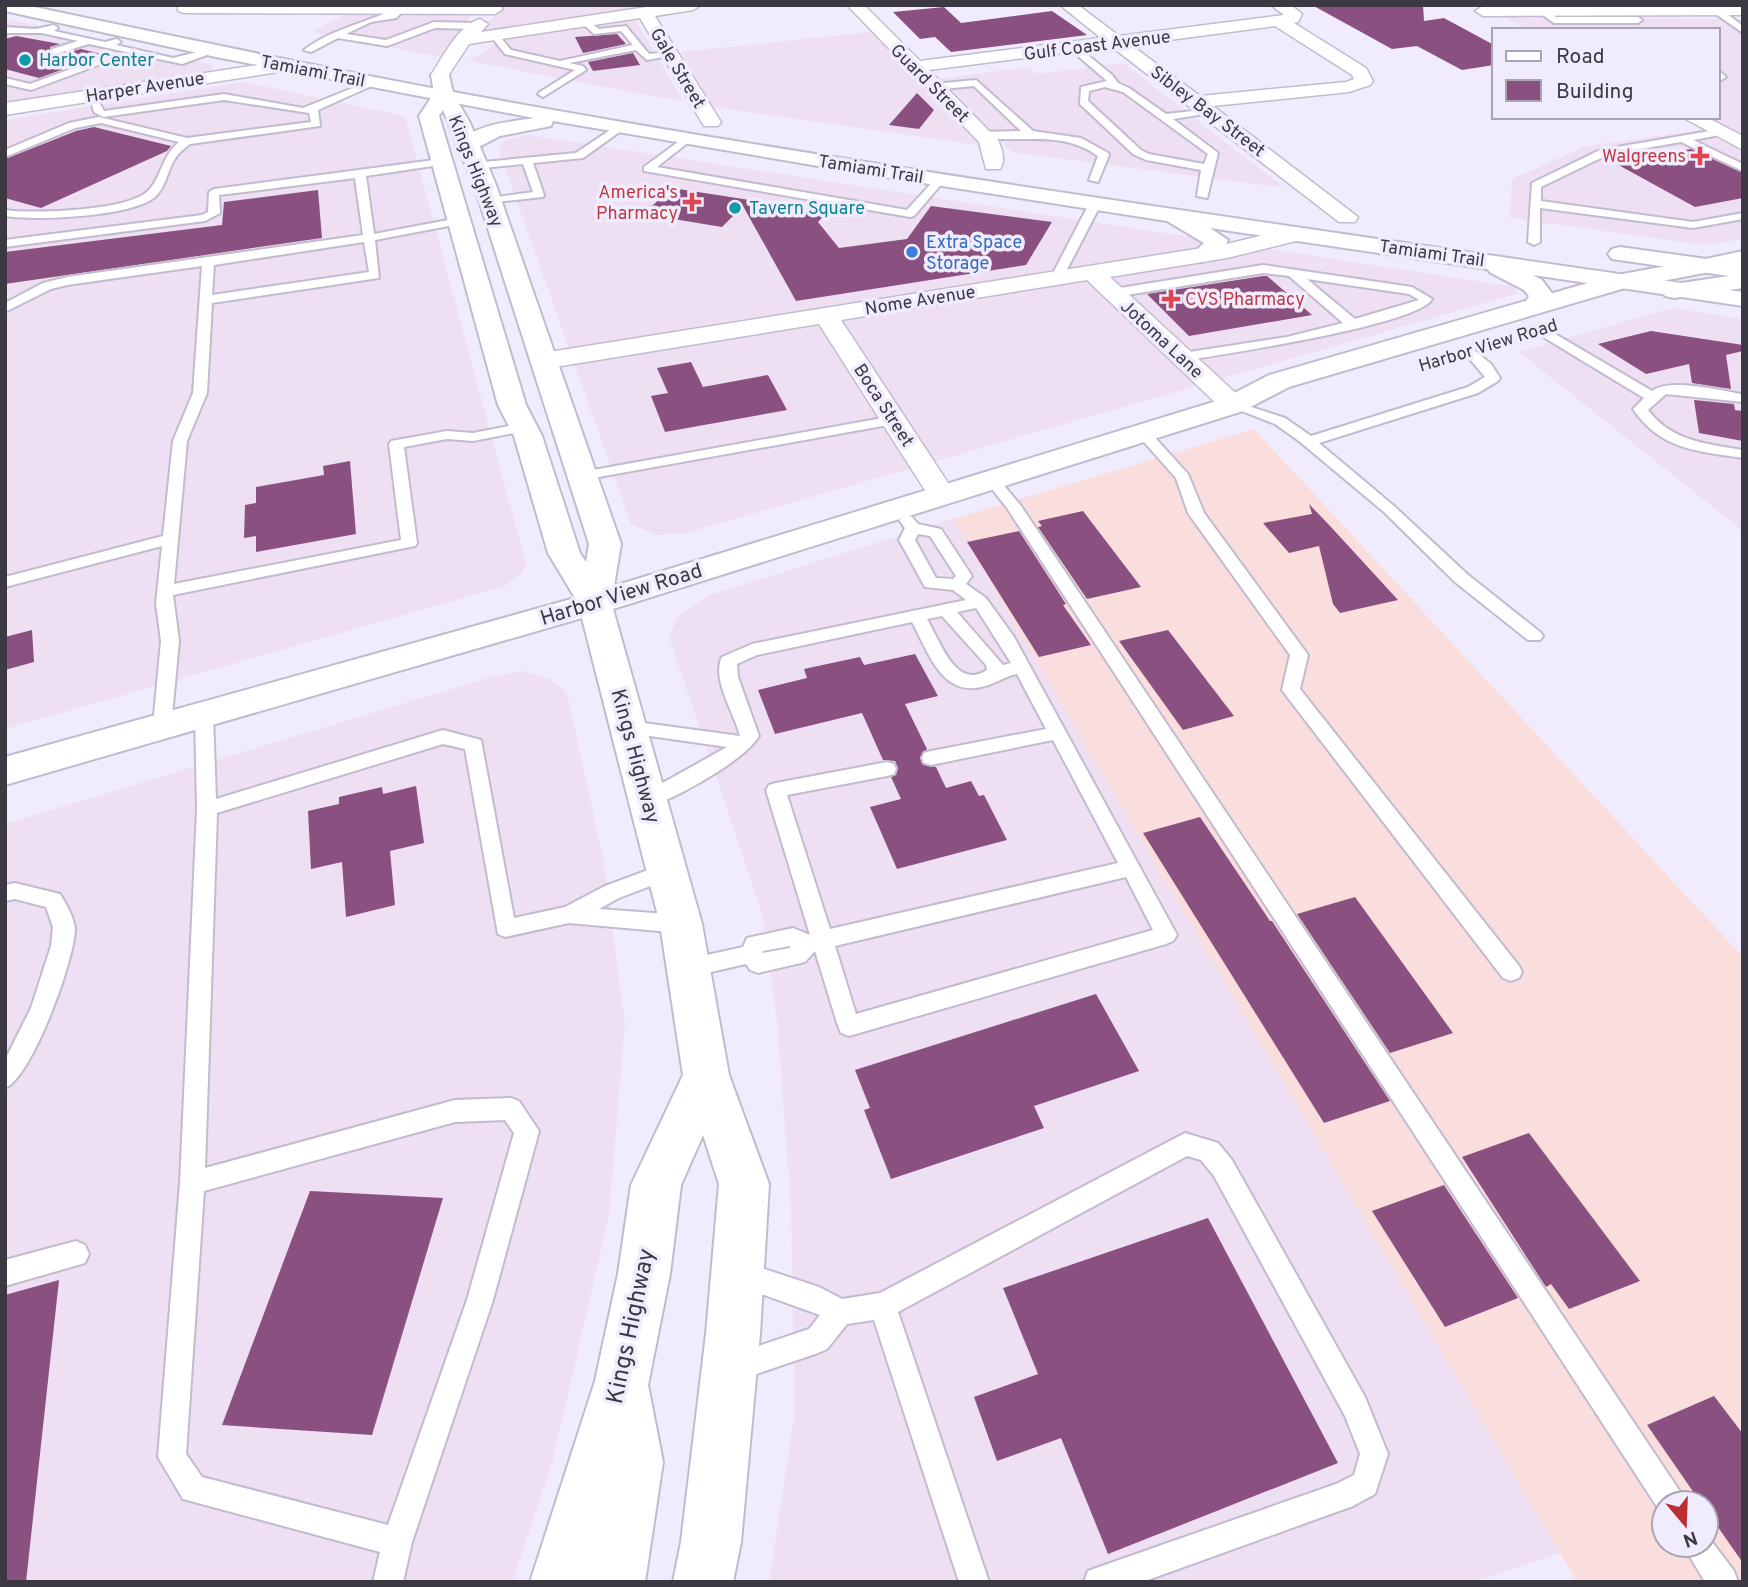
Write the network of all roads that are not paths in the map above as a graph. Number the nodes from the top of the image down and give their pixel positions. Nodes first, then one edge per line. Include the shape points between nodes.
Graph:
1 (693, 5) edge
2 (855, 5) edge
3 (1068, 5) edge
4 (5, 6) edge
5 (496, 7) edge
6 (645, 13) junction
7 (1280, 14) edge
8 (399, 15) junction
9 (182, 17) edge
10 (414, 20) dead end
11 (1551, 20) edge
12 (1638, 20) edge
13 (75, 22) junction
14 (585, 22) junction
15 (1741, 23) edge
16 (434, 25) junction
17 (477, 26) junction
18 (1515, 28) edge
19 (5, 30) edge
20 (44, 31) junction
21 (18, 32) junction
22 (138, 35) junction
23 (494, 35) junction
24 (5, 36) edge
25 (339, 36) junction
26 (463, 40) junction
27 (87, 41) junction
28 (1117, 42) junction
29 (105, 45) junction
30 (638, 47) junction
31 (1074, 48) junction
32 (302, 49) joint
33 (55, 51) dead end
34 (213, 51) junction
35 (334, 55) dead end
36 (670, 55) junction
37 (98, 62) dead end
38 (558, 62) junction
39 (285, 66) junction
40 (914, 67) junction
41 (466, 80) dead end
42 (5, 81) edge
43 (436, 81) junction
44 (373, 83) junction
45 (1114, 83) junction
46 (933, 87) junction
47 (537, 93) joint
48 (92, 96) junction
49 (1202, 107) junction
50 (5, 109) edge
51 (313, 109) junction
52 (1166, 117) junction
53 (101, 118) junction
54 (1695, 119) edge
55 (577, 120) junction
56 (711, 122) junction
57 (620, 128) junction
58 (1721, 132) junction
59 (1030, 134) junction
60 (983, 135) junction
61 (1689, 138) junction
62 (686, 139) junction
63 (818, 139) dead end
64 (187, 141) junction
65 (1743, 144) edge
66 (5, 154) edge
67 (470, 156) junction
68 (527, 161) junction
69 (966, 161) dead end
70 (442, 162) junction
71 (1743, 162) edge
72 (993, 165) junction
73 (1207, 168) junction
74 (1743, 168) edge
75 (1018, 169) dead end
76 (883, 170) junction
77 (360, 174) junction
78 (1069, 176) dead end
79 (940, 180) junction
80 (1094, 180) junction
81 (1121, 184) dead end
82 (1176, 192) dead end
83 (1203, 196) junction
84 (1229, 200) dead end
85 (1095, 204) junction
86 (1535, 204) junction
87 (492, 208) junction
88 (1308, 211) dead end
89 (5, 213) edge
90 (1167, 215) junction
91 (1743, 216) edge
92 (1347, 217) junction
93 (1374, 220) dead end
94 (459, 221) junction
95 (1296, 234) junction
96 (369, 238) junction
97 (1507, 239) dead end
98 (1534, 242) junction
99 (5, 244) edge
100 (1560, 246) dead end
101 (1600, 251) dead end
102 (1203, 255) junction
103 (1743, 258) edge
104 (1478, 259) junction
105 (208, 262) junction
106 (1704, 266) junction
107 (1290, 271) junction
108 (1743, 271) edge
109 (1092, 273) junction
110 (1056, 279) junction
111 (1621, 281) junction
112 (1743, 281) edge
113 (1680, 290) junction
114 (1114, 293) junction
115 (1743, 299) edge
116 (205, 300) junction
117 (5, 308) edge
118 (825, 315) junction
119 (1538, 317) junction
120 (1354, 325) junction
121 (1469, 350) junction
122 (1181, 357) junction
123 (543, 360) junction
124 (1366, 382) dead end
125 (1654, 398) junction
126 (1743, 398) edge
127 (1301, 401) dead end
128 (1233, 405) junction
129 (894, 420) junction
130 (523, 427) junction
131 (1143, 433) junction
132 (1308, 442) junction
133 (1743, 454) edge
134 (582, 476) junction
135 (992, 480) junction
136 (942, 495) junction
137 (906, 518) junction
138 (170, 539) junction
139 (5, 582) edge
140 (957, 585) junction
141 (165, 591) junction
142 (979, 602) junction
143 (595, 603) junction
144 (945, 609) junction
145 (916, 615) junction
146 (1534, 636) dead end
147 (1022, 667) junction
148 (996, 672) junction
149 (204, 715) junction
150 (162, 726) junction
151 (629, 727) junction
152 (1057, 733) junction
153 (746, 743) junction
154 (931, 758) dead end
155 (887, 769) dead end
156 (5, 771) edge
157 (648, 800) junction
158 (207, 809) junction
159 (1131, 868) junction
160 (667, 871) junction
161 (5, 893) edge
162 (569, 915) junction
163 (681, 924) junction
164 (813, 943) junction
165 (690, 968) junction
166 (1511, 972) dead end
167 (706, 1075) junction
168 (5, 1078) edge
169 (192, 1183) junction
170 (76, 1254) dead end
171 (5, 1273) edge
172 (737, 1273) junction
173 (883, 1307) junction
174 (840, 1312) junction
175 (729, 1370) junction
176 (622, 1381) junction
177 (1662, 1489) edge
178 (397, 1542) junction
179 (1708, 1559) edge
180 (388, 1582) edge
181 (560, 1582) edge
182 (615, 1582) edge
183 (703, 1582) edge
184 (974, 1582) edge
185 (1099, 1582) edge
186 (1723, 1582) edge

1 - 6 street
2 - 40 street, Guard Street
3 - 28 street, Sibley Bay Street
4 - 13 main road, Tamiami Trail
5 - 8 street
5 - 17 street
6 - 14 street
6 - 36 street, Gale Street
7 - 28 street, Gulf Coast Avenue
7 - 49 street via 1360,72 1364,81 1349,87
8 - 9 street
8 - 25 lane via 369,20
10 - 16 lane
11 - 12 street
11 - 18 street via 1483,11
12 - 15 street via 1716,10
13 - 20 lane
13 - 22 main road, Tamiami Trail
14 - 23 street
14 - 30 lane via 597,32 623,28
16 - 17 lane
16 - 25 lane via 387,43
17 - 26 street
19 - 21 lane
20 - 21 lane
20 - 27 lane
21 - 24 lane
22 - 29 lane
22 - 34 main road, Tamiami Trail
23 - 26 street
23 - 38 lane via 508,52
25 - 32 lane
26 - 43 street
27 - 29 lane
27 - 33 lane
28 - 31 street, Gulf Coast Avenue
28 - 49 street, Sibley Bay Street
29 - 34 lane via 173,61
30 - 36 lane via 647,57
30 - 38 lane
31 - 40 street, Gulf Coast Avenue
31 - 45 lane
32 - 35 main road, Tamiami Trail
34 - 39 main road, Tamiami Trail
36 - 56 street, Gale Street
37 - 42 lane via 31,87
38 - 47 lane via 581,70
39 - 44 main road, Tamiami Trail
39 - 48 street, Harper Avenue
40 - 46 street, Guard Street
41 - 43 main road, Tamiami Trail
43 - 44 main road, Tamiami Trail
43 - 55 main road, Tamiami Trail
43 - 67 main road, Kings Highway via 456,115
43 - 70 main road, Kings Highway via 429,116
44 - 51 lane
45 - 52 lane
45 - 73 lane via 1084,89 1083,102 1146,157
46 - 59 lane via 976,83
46 - 60 street, Guard Street
47 - 56 main road, Tamiami Trail
48 - 50 street, Harper Avenue
48 - 53 lane
49 - 52 lane
49 - 92 street, Sibley Bay Street
51 - 53 lane via 224,97
51 - 64 lane via 316,124
52 - 73 lane via 1213,153
53 - 64 lane
53 - 66 lane
54 - 58 street
55 - 57 main road, Tamiami Trail
55 - 67 main road via 494,131
56 - 63 main road, Tamiami Trail
57 - 62 main road, Tamiami Trail
57 - 68 lane via 579,156
58 - 61 lane
58 - 65 street
59 - 60 lane
59 - 80 lane via 1080,140 1095,147 1104,155
60 - 72 street, Guard Street via 993,150
61 - 71 lane
61 - 74 lane
61 - 86 lane via 1604,152 1536,185
62 - 76 main road, Tamiami Trail
62 - 79 lane via 648,169 910,214
64 - 89 lane via 172,155 159,187 136,203 50,216
67 - 68 lane
67 - 87 main road, Kings Highway
68 - 87 lane via 539,195
69 - 72 main road
70 - 77 lane
70 - 94 main road, Kings Highway
72 - 75 main road
72 - 76 main road via 948,171
73 - 83 lane
76 - 79 main road, Tamiami Trail
77 - 96 lane
77 - 99 lane via 214,192 214,213 205,218
78 - 80 main road
79 - 85 main road, Tamiami Trail
80 - 81 main road
82 - 83 main road
83 - 84 main road
85 - 90 main road, Tamiami Trail
85 - 110 lane
86 - 91 lane via 1693,225
86 - 98 lane
87 - 94 main road
87 - 123 main road, Kings Highway
88 - 92 main road, Tamiami Trail
90 - 95 main road, Tamiami Trail
90 - 102 main road via 1216,240
92 - 93 main road, Tamiami Trail
94 - 96 lane
94 - 130 main road, Kings Highway via 512,405
95 - 102 street, Nome Avenue
95 - 104 main road, Tamiami Trail
96 - 105 lane
96 - 116 lane via 375,275
97 - 98 main road, Tamiami Trail
98 - 100 main road, Tamiami Trail
101 - 106 main road
102 - 109 street, Nome Avenue
103 - 106 main road, Harbor View Road
104 - 111 main road, Tamiami Trail
104 - 119 main road via 1533,285 1542,296
105 - 116 lane
105 - 117 lane via 67,281
106 - 108 main road
106 - 111 main road, Harbor View Road
107 - 114 lane via 1252,270
107 - 120 lane
107 - 120 lane via 1412,291 1426,299 1410,309
109 - 110 street, Nome Avenue
109 - 114 street, Jotoma Lane
110 - 118 street, Nome Avenue
111 - 113 main road, Tamiami Trail
111 - 119 main road, Harbor View Road
112 - 113 main road, Harbor View Road
113 - 115 main road, Tamiami Trail
113 - 119 main road, Harbor View Road
114 - 122 street, Jotoma Lane
116 - 138 lane via 200,393 180,441
118 - 123 street, Nome Avenue
118 - 129 street, Boca Street
119 - 121 main road, Harbor View Road
119 - 125 lane
119 - 128 main road, Harbor View Road via 1279,381
120 - 122 lane via 1288,341
121 - 124 main road, Harbor View Road
121 - 132 lane via 1493,379 1473,390
122 - 128 street, Jotoma Lane
123 - 134 main road, Kings Highway
125 - 126 lane via 1662,390 1678,389
125 - 133 lane via 1640,410 1650,427 1691,445
127 - 128 main road, Harbor View Road
128 - 131 main road, Harbor View Road
128 - 132 lane via 1280,421
129 - 134 lane
129 - 136 street, Boca Street
130 - 141 lane via 396,444 409,544
130 - 143 main road, Kings Highway via 564,553
131 - 135 main road, Harbor View Road
131 - 166 lane via 1183,477 1196,513 1299,655 1291,690
132 - 146 lane via 1389,509 1461,578
134 - 143 main road, Kings Highway via 605,544
135 - 136 main road, Harbor View Road
135 - 177 lane
136 - 137 main road, Harbor View Road
137 - 140 lane via 935,532 964,576
137 - 140 lane via 907,540 931,583
137 - 143 main road, Harbor View Road
138 - 139 lane
138 - 141 lane
140 - 142 lane
141 - 150 lane via 170,641
142 - 144 lane
142 - 147 lane
143 - 149 main road, Harbor View Road
143 - 151 main road, Kings Highway
144 - 145 lane
144 - 148 lane via 994,663
145 - 148 lane via 952,676 966,684 983,681
145 - 153 lane via 752,650 728,662 750,736
147 - 148 lane
147 - 152 lane
149 - 150 main road, Harbor View Road
149 - 158 lane
150 - 156 main road, Harbor View Road
151 - 153 lane
151 - 157 main road, Kings Highway
152 - 154 lane
152 - 159 lane
153 - 157 lane
155 - 164 lane via 776,790
157 - 160 main road, Kings Highway
158 - 162 lane via 443,737 474,745 505,928
158 - 169 lane
159 - 164 lane
159 - 164 lane via 1166,935 849,1026
160 - 162 lane
160 - 163 main road, Kings Highway
161 - 168 lane via 53,900 64,928 46,996 18,1064
162 - 163 lane
163 - 165 main road, Kings Highway
164 - 165 lane via 797,956 758,964 751,954
165 - 167 main road, Kings Highway
167 - 172 main road, Kings Highway via 744,1184
167 - 176 main road, Kings Highway via 656,1185
169 - 178 lane via 172,1457 193,1489
169 - 178 lane via 455,1111 511,1109 527,1131 480,1300
170 - 171 lane
172 - 174 lane via 819,1300
172 - 175 main road, Kings Highway
173 - 174 lane
173 - 184 lane
173 - 185 lane via 1185,1144 1209,1151 1223,1168 1355,1407 1374,1454 1365,1484 1343,1496
174 - 175 lane via 818,1339
175 - 183 main road, Kings Highway
176 - 181 main road, Kings Highway
176 - 182 main road via 635,1462
178 - 180 lane
179 - 186 lane

